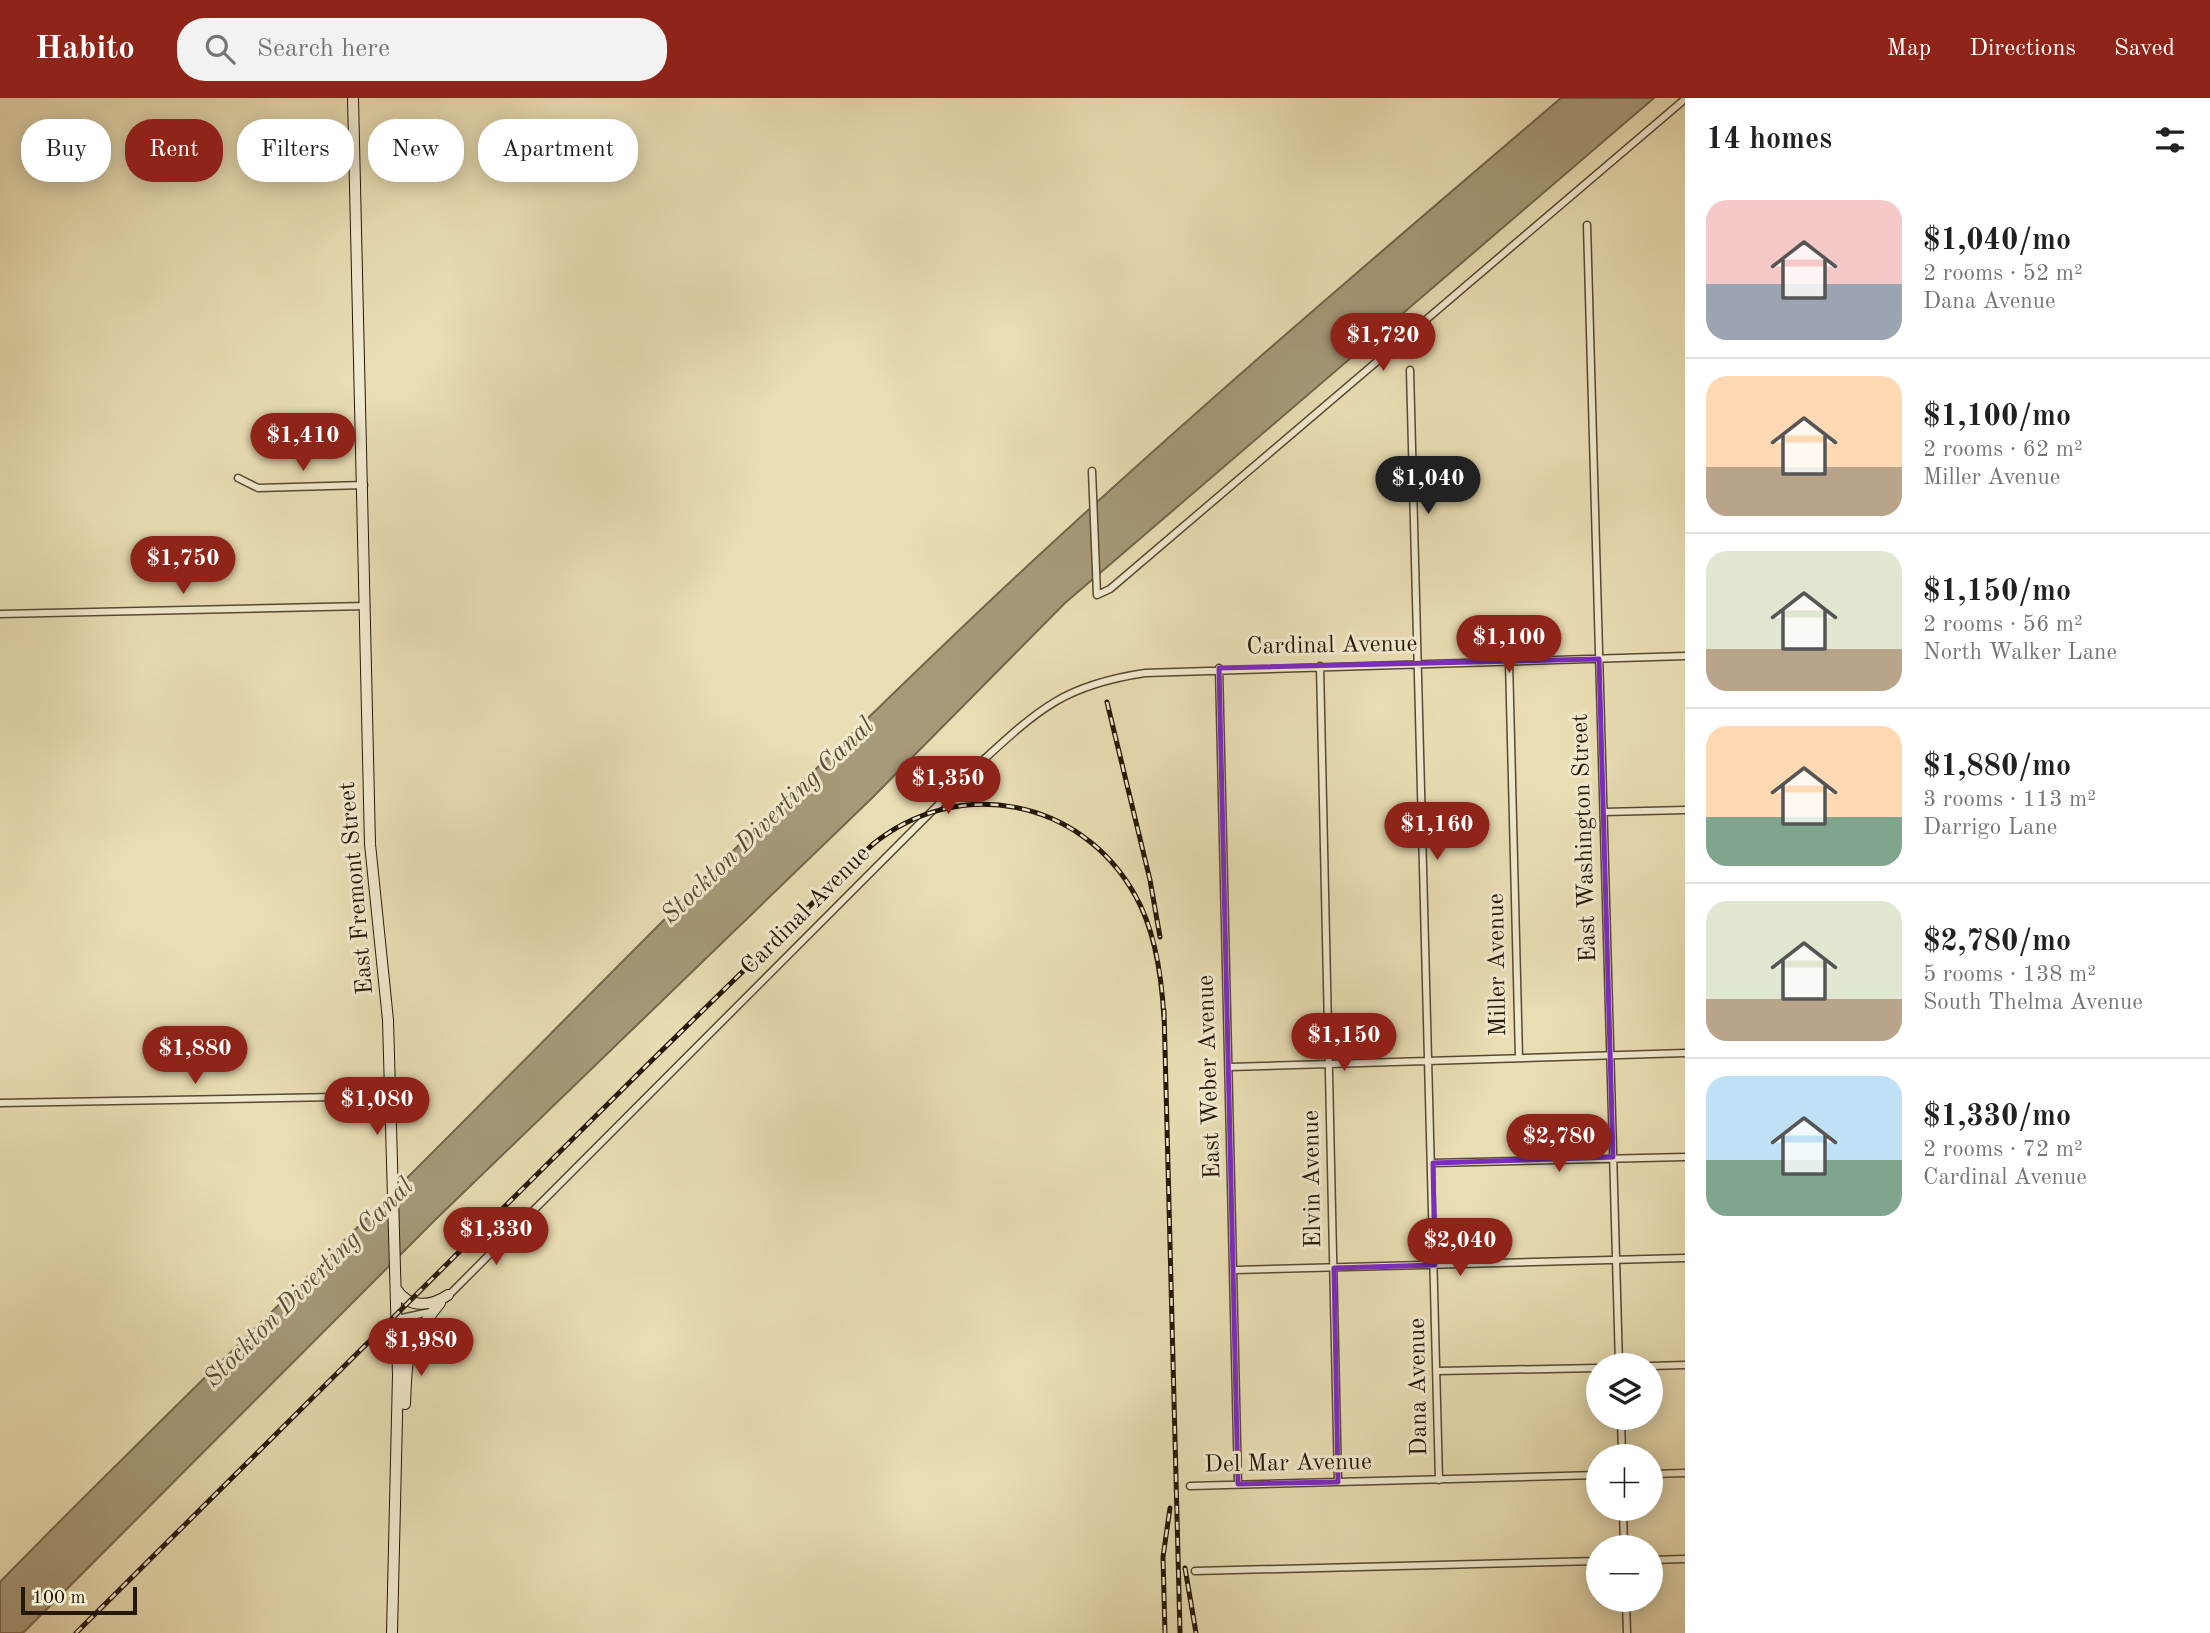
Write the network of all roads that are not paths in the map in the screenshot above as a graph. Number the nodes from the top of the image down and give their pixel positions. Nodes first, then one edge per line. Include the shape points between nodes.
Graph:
1 (353, 98) edge
2 (1685, 99) edge
3 (1587, 225) dead end
4 (1410, 370) dead end
5 (1092, 471) dead end
6 (238, 478) dead end
7 (364, 485) junction
8 (366, 606) junction
9 (0, 614) edge
10 (1685, 656) edge
11 (1599, 659) junction
12 (1509, 661) junction
13 (1418, 664) junction
14 (1320, 666) junction
15 (1219, 668) junction
16 (1685, 810) edge
17 (1604, 812) junction
18 (1685, 1053) edge
19 (1610, 1056) junction
20 (1520, 1058) junction
21 (1429, 1060) junction
22 (1331, 1064) junction
23 (1230, 1067) junction
24 (391, 1096) junction
25 (0, 1103) edge
26 (1613, 1157) junction
27 (1685, 1157) edge
28 (1433, 1163) junction
29 (1685, 1258) edge
30 (1616, 1260) junction
31 (1435, 1265) junction
32 (1334, 1268) junction
33 (1234, 1270) junction
34 (396, 1284) junction
35 (448, 1295) junction
36 (440, 1303) junction
37 (397, 1319) junction
38 (1619, 1353) edge
39 (1685, 1365) edge
40 (1663, 1366) edge
41 (1586, 1368) edge
42 (1438, 1371) junction
43 (398, 1449) junction
44 (1685, 1473) edge
45 (1663, 1474) edge
46 (1586, 1475) edge
47 (1439, 1480) junction
48 (1338, 1482) junction
49 (1238, 1485) junction
50 (1190, 1486) dead end
51 (1685, 1559) edge
52 (1663, 1560) edge
53 (1586, 1561) edge
54 (1195, 1571) dead end
55 (1626, 1612) edge
56 (392, 1633) edge
57 (1627, 1633) edge

1 - 7 main road, East Fremont Street
2 - 5 street via 1110,589 1097,595
3 - 11 street, East Washington Street
4 - 13 street, Dana Avenue
6 - 7 street via 258,488
7 - 8 main road, East Fremont Street
8 - 9 street
8 - 24 main road, East Fremont Street via 370,844 386,983
10 - 11 street, Cardinal Avenue
11 - 12 street, Cardinal Avenue
11 - 17 street, East Washington Street
12 - 13 street, Cardinal Avenue
12 - 20 street, Miller Avenue
13 - 14 street, Cardinal Avenue
13 - 21 street, Dana Avenue
14 - 15 street, Cardinal Avenue
14 - 22 street, Elvin Avenue
15 - 23 street, East Weber Avenue
15 - 35 street, Cardinal Avenue via 1102,680 1032,715
16 - 17 street
17 - 19 street, East Washington Street
18 - 19 street
19 - 20 street
19 - 26 street, East Washington Street
20 - 21 street
21 - 22 street
21 - 28 street, Dana Avenue
22 - 23 street
22 - 32 street, Elvin Avenue
23 - 33 street, East Weber Avenue
24 - 25 street
24 - 34 main road, East Fremont Street
26 - 27 street
26 - 28 street
26 - 30 street, East Washington Street
28 - 31 street, Dana Avenue
29 - 30 street
30 - 31 street
30 - 38 street, East Washington Street
31 - 32 street
31 - 42 street, Dana Avenue
32 - 33 street
32 - 48 street, Elvin Avenue
33 - 49 street, East Weber Avenue
34 - 35 main road via 404,1299 421,1304
34 - 37 main road, East Fremont Street
35 - 36 street, Cardinal Avenue
36 - 37 street, Cardinal Avenue via 424,1315
36 - 43 main road via 410,1347
37 - 43 main road, East Fremont Street
39 - 40 street
41 - 42 street
42 - 47 street, Dana Avenue
43 - 56 main road, East Fremont Street
44 - 45 street
46 - 47 street, Del Mar Avenue
47 - 48 street, Del Mar Avenue
48 - 49 street, Del Mar Avenue
49 - 50 street, Del Mar Avenue
51 - 52 street
53 - 54 street
55 - 57 street

